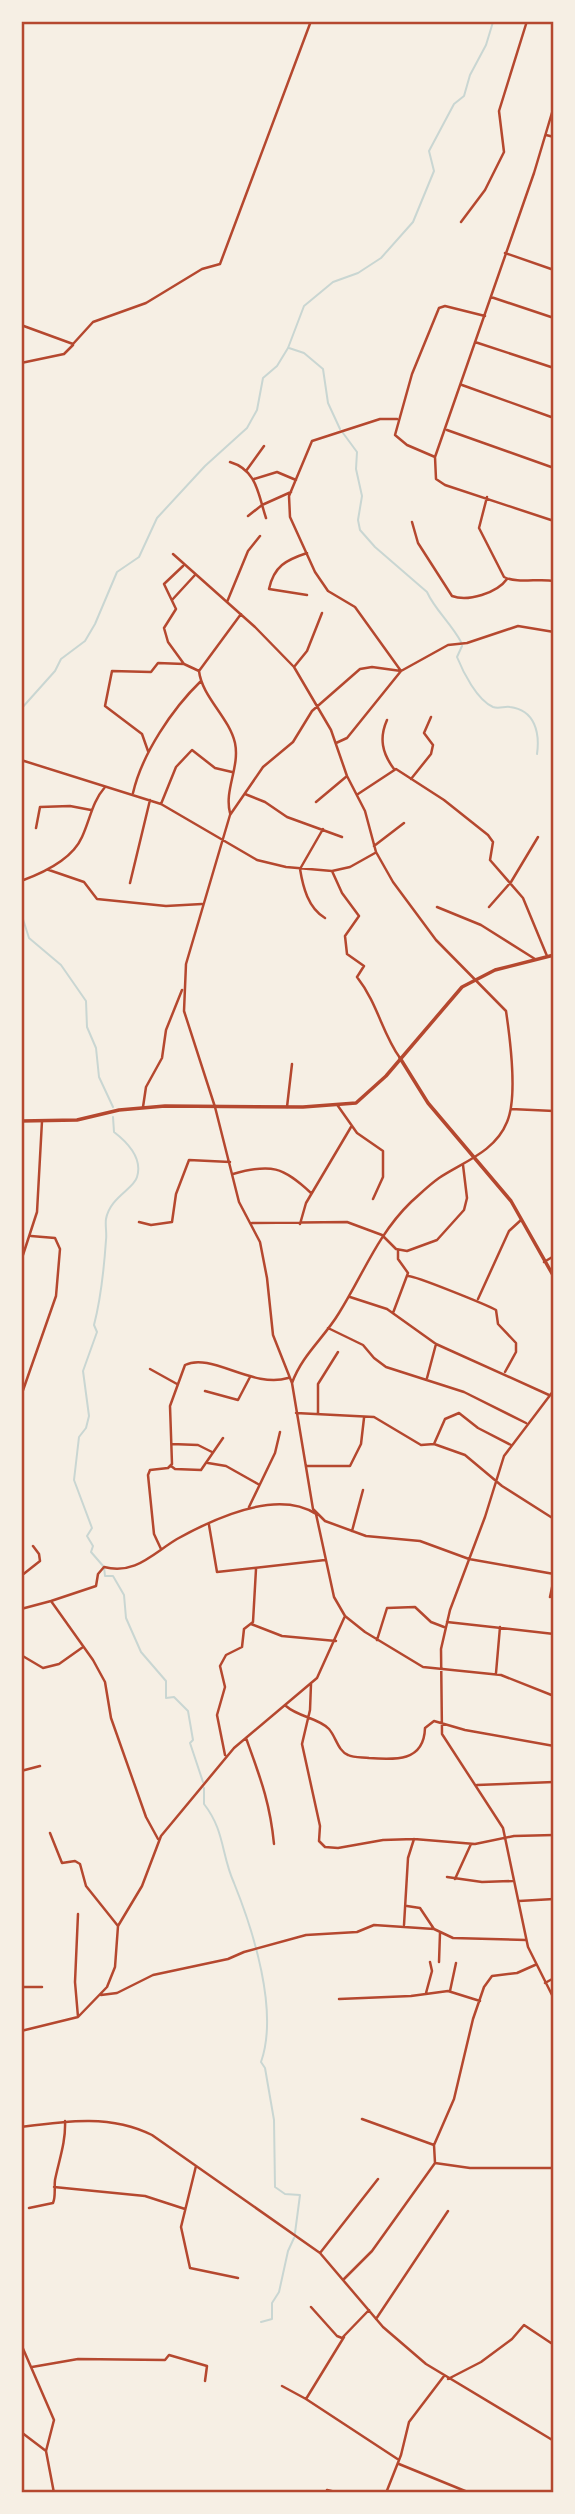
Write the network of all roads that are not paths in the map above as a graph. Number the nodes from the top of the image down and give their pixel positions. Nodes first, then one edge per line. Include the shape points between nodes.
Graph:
1 (311, 21) edge
2 (527, 21) edge
3 (554, 106) edge
4 (546, 135) junction
5 (554, 138) edge
6 (461, 222) dead end
7 (505, 253) junction
8 (554, 270) edge
9 (491, 297) junction
10 (485, 316) junction
11 (554, 318) edge
12 (21, 325) edge
13 (475, 342) junction
14 (75, 343) junction
15 (21, 363) edge
16 (554, 368) edge
17 (461, 385) junction
18 (554, 418) edge
19 (397, 419) junction
20 (447, 430) junction
21 (264, 446) dead end
22 (435, 457) junction
23 (229, 462) dead end
24 (554, 468) edge
25 (246, 471) junction
26 (254, 478) junction
27 (296, 480) junction
28 (291, 492) junction
29 (487, 497) junction
30 (262, 505) junction
31 (248, 516) dead end
32 (266, 518) dead end
33 (554, 521) edge
34 (412, 522) dead end
35 (260, 536) dead end
36 (307, 553) junction
37 (173, 554) dead end
38 (183, 566) junction
39 (195, 575) junction
40 (507, 579) junction
41 (554, 581) edge
42 (307, 595) dead end
43 (172, 600) junction
44 (227, 602) junction
45 (322, 613) dead end
46 (241, 614) junction
47 (553, 631) edge
48 (554, 651) edge
49 (184, 664) junction
50 (294, 667) junction
51 (199, 671) junction
52 (401, 671) junction
53 (201, 681) junction
54 (317, 707) junction
55 (431, 717) dead end
56 (387, 720) dead end
57 (336, 743) junction
58 (148, 751) junction
59 (21, 760) edge
60 (394, 769) junction
61 (233, 772) junction
62 (347, 776) junction
63 (411, 779) junction
64 (105, 787) junction
65 (133, 794) junction
66 (245, 794) junction
67 (358, 794) junction
68 (150, 800) junction
69 (316, 803) dead end
70 (161, 804) junction
71 (92, 810) junction
72 (230, 815) junction
73 (404, 823) dead end
74 (36, 828) dead end
75 (323, 829) junction
76 (342, 837) dead end
77 (538, 837) dead end
78 (222, 839) junction
79 (374, 846) junction
80 (376, 852) junction
81 (300, 869) junction
82 (49, 870) junction
83 (332, 871) junction
84 (21, 881) edge
85 (511, 882) junction
86 (130, 883) dead end
87 (202, 904) junction
88 (437, 907) dead end
89 (488, 907) dead end
90 (325, 918) dead end
91 (554, 955) edge
92 (547, 956) junction
93 (535, 959) junction
94 (473, 979) junction
95 (184, 987) junction
96 (400, 1058) junction
97 (292, 1064) dead end
98 (338, 1106) junction
99 (143, 1107) junction
100 (215, 1107) junction
101 (287, 1107) junction
102 (511, 1109) junction
103 (554, 1111) edge
104 (21, 1121) edge
105 (42, 1121) junction
106 (351, 1127) junction
107 (474, 1160) junction
108 (230, 1162) junction
109 (463, 1165) junction
110 (233, 1174) junction
111 (311, 1193) junction
112 (373, 1199) dead end
113 (521, 1220) junction
114 (139, 1222) dead end
115 (252, 1223) junction
116 (300, 1224) junction
117 (382, 1235) junction
118 (31, 1236) junction
119 (21, 1247) edge
120 (26, 1249) junction
121 (399, 1250) junction
122 (554, 1256) edge
123 (21, 1261) edge
124 (544, 1262) junction
125 (408, 1276) junction
126 (554, 1278) edge
127 (349, 1296) junction
128 (478, 1299) junction
129 (393, 1314) junction
130 (328, 1328) junction
131 (436, 1344) junction
132 (338, 1352) dead end
133 (150, 1369) dead end
134 (505, 1372) junction
135 (250, 1377) junction
136 (289, 1377) junction
137 (426, 1378) junction
138 (292, 1383) junction
139 (177, 1384) junction
140 (554, 1390) edge
141 (205, 1391) dead end
142 (549, 1395) junction
143 (21, 1396) edge
144 (296, 1413) junction
145 (318, 1413) junction
146 (365, 1417) junction
147 (526, 1423) junction
148 (280, 1433) dead end
149 (223, 1438) dead end
150 (172, 1444) junction
151 (434, 1444) junction
152 (511, 1444) junction
153 (212, 1452) junction
154 (208, 1463) junction
155 (171, 1466) junction
156 (307, 1466) junction
157 (497, 1482) junction
158 (258, 1484) junction
159 (363, 1490) dead end
160 (249, 1507) junction
161 (316, 1514) junction
162 (554, 1518) edge
163 (209, 1525) junction
164 (352, 1531) junction
165 (33, 1546) dead end
166 (161, 1549) junction
167 (470, 1559) junction
168 (325, 1560) junction
169 (256, 1569) junction
170 (21, 1576) edge
171 (554, 1576) edge
172 (550, 1597) dead end
173 (51, 1601) junction
174 (21, 1609) edge
175 (345, 1616) junction
176 (447, 1622) junction
177 (251, 1625) junction
178 (445, 1627) junction
179 (500, 1628) junction
180 (554, 1633) edge
181 (377, 1640) junction
182 (336, 1641) junction
183 (83, 1647) junction
184 (21, 1655) edge
185 (442, 1668) junction
186 (495, 1674) junction
187 (312, 1684) junction
188 (554, 1696) edge
189 (285, 1706) junction
190 (307, 1719) junction
191 (439, 1722) junction
192 (246, 1738) junction
193 (554, 1746) edge
194 (226, 1756) junction
195 (40, 1766) dead end
196 (21, 1771) edge
197 (554, 1782) edge
198 (476, 1785) junction
199 (50, 1833) dead end
200 (554, 1835) edge
201 (505, 1838) junction
202 (158, 1839) junction
203 (414, 1839) junction
204 (274, 1844) dead end
205 (471, 1844) junction
206 (447, 1877) dead end
207 (455, 1879) junction
208 (513, 1881) junction
209 (554, 1899) edge
210 (519, 1901) junction
211 (406, 1906) junction
212 (78, 1914) dead end
213 (118, 1926) junction
214 (404, 1926) junction
215 (434, 1929) junction
216 (440, 1933) junction
217 (527, 1940) junction
218 (429, 1962) dead end
219 (439, 1962) dead end
220 (456, 1963) dead end
221 (535, 1965) junction
222 (554, 1978) edge
223 (545, 1983) junction
224 (21, 1987) edge
225 (42, 1987) dead end
226 (450, 1991) junction
227 (426, 1993) junction
228 (101, 1995) junction
229 (339, 1999) dead end
230 (554, 1999) edge
231 (480, 2001) junction
232 (78, 2017) junction
233 (21, 2031) edge
234 (362, 2119) dead end
235 (65, 2121) junction
236 (21, 2127) edge
237 (434, 2145) junction
238 (435, 2164) junction
239 (196, 2166) junction
240 (554, 2168) edge
241 (378, 2179) dead end
242 (54, 2187) junction
243 (29, 2208) dead end
244 (185, 2209) junction
245 (447, 2211) dead end
246 (320, 2253) junction
247 (237, 2278) dead end
248 (344, 2278) junction
249 (311, 2307) dead end
250 (369, 2310) junction
251 (376, 2319) junction
252 (344, 2337) junction
253 (21, 2344) edge
254 (554, 2345) edge
255 (32, 2367) junction
256 (444, 2376) junction
257 (448, 2379) junction
258 (205, 2381) dead end
259 (282, 2386) dead end
260 (306, 2399) junction
261 (21, 2432) edge
262 (554, 2441) edge
263 (46, 2451) junction
264 (399, 2462) junction
265 (327, 2490) dead end
266 (54, 2493) edge
267 (340, 2493) edge
268 (386, 2493) edge
269 (470, 2493) edge

1 - 14 street via 220,264 202,269 146,303 93,322
2 - 6 street via 499,111 504,152 485,190
3 - 4 street
4 - 5 street
4 - 7 street
7 - 8 street
7 - 9 street
9 - 10 street
9 - 11 street
10 - 13 street
10 - 19 street via 439,308
12 - 14 street
13 - 16 street
13 - 17 street
14 - 15 street via 64,354
17 - 18 street
17 - 20 street
19 - 22 street via 397,439
19 - 27 street via 380,419 312,441
20 - 22 street
20 - 24 street
21 - 25 street
22 - 29 street via 434,476 440,483
23 - 25 street
25 - 26 street
26 - 27 street via 277,472
26 - 30 street
27 - 28 street
28 - 30 street
28 - 36 street via 288,512
29 - 33 street
29 - 40 street via 479,528
30 - 31 street
30 - 32 street
34 - 40 street via 418,544 452,596 464,598 491,591
35 - 44 street via 248,551
36 - 42 street via 282,564 269,589
36 - 52 street via 328,591 355,607
37 - 38 street
38 - 39 street
38 - 43 street via 164,584
39 - 43 street
39 - 44 street
40 - 41 street
43 - 49 street via 176,609 164,628 165,635
44 - 46 street
45 - 50 street via 318,631
46 - 50 street
46 - 51 street
47 - 48 street
47 - 52 street via 510,627 448,645
49 - 51 street
49 - 58 street via 158,663 151,671 112,671 105,706 142,734
50 - 54 street
51 - 53 street
52 - 54 street via 360,669
52 - 57 street via 347,738
53 - 58 street
53 - 61 street via 234,740
54 - 57 street
54 - 66 street via 293,742 263,767
55 - 63 street via 425,733 433,749
56 - 60 street via 381,732 383,752
57 - 62 street
58 - 65 street
59 - 64 street
60 - 63 street
60 - 67 street
61 - 70 street via 208,764 192,750 176,767
61 - 72 street
62 - 67 street
62 - 69 street
63 - 85 street via 492,838 490,860
64 - 65 street
64 - 71 street
65 - 68 street
66 - 72 street
66 - 75 street via 286,817
67 - 79 street
68 - 70 street
68 - 86 street
70 - 78 street
71 - 74 street via 40,807
71 - 82 street via 78,846
72 - 78 street
73 - 79 street
75 - 76 street
75 - 81 street
77 - 85 street
78 - 81 street via 257,860
78 - 87 street
79 - 80 street
80 - 83 street
80 - 94 street via 436,940
81 - 83 street
81 - 90 street via 306,895
82 - 84 street
82 - 87 street via 84,883 97,899 166,906
83 - 96 street via 359,916 345,936 347,954 364,966 357,977
85 - 89 street
85 - 92 street via 523,898
87 - 95 street
88 - 93 street via 481,925
91 - 92 street
92 - 93 street
93 - 94 street
94 - 96 street
94 - 102 street via 506,1011
95 - 99 street via 166,1030 162,1058 146,1087
95 - 100 street via 186,1020
96 - 98 street via 362,1099
96 - 107 street via 428,1103
97 - 101 street
98 - 101 street
98 - 106 street
99 - 100 street
99 - 105 street via 77,1120
100 - 101 street
100 - 108 street
102 - 103 street
102 - 107 street via 499,1134
104 - 105 street
105 - 118 street via 40,1184
106 - 111 street
106 - 112 street via 383,1151 383,1177
107 - 109 street
107 - 113 street via 511,1201
108 - 110 street
108 - 114 street via 189,1160 176,1194 172,1222
109 - 117 street via 438,1179
109 - 121 street via 467,1198 460,1216 437,1240
110 - 111 street via 276,1168 291,1174
110 - 115 street via 239,1202
111 - 116 street
113 - 124 street
113 - 128 street via 509,1231
115 - 116 street
115 - 136 street via 266,1270 273,1335
116 - 117 street via 347,1222
117 - 121 street
117 - 127 street
118 - 120 street
118 - 143 street via 55,1238 60,1249 56,1296
119 - 120 street
120 - 123 street
121 - 125 street via 397,1257
122 - 124 street
124 - 126 street
125 - 128 street
125 - 129 street
127 - 129 street
127 - 130 street
128 - 134 street via 496,1310 498,1324 516,1343
129 - 131 street
130 - 137 street via 363,1345 386,1367
130 - 138 street
131 - 134 street
131 - 137 street
132 - 145 street via 318,1384
133 - 139 street
134 - 142 street
135 - 136 street
135 - 139 street via 214,1364 189,1363
135 - 141 street via 238,1400
136 - 138 street
137 - 147 street
138 - 144 street
139 - 150 street via 170,1406
140 - 142 street
142 - 147 street
144 - 145 street
144 - 156 street
145 - 146 street
146 - 151 street via 380,1420 421,1446
146 - 156 street via 361,1444 351,1466
147 - 152 street
148 - 158 street
149 - 153 street
150 - 153 street via 198,1445
150 - 155 street
151 - 152 street via 445,1419 460,1413
151 - 157 street via 465,1455
152 - 157 street
153 - 154 street
154 - 155 street via 198,1472
154 - 158 street via 226,1466
155 - 166 street via 150,1470 148,1475 154,1535
156 - 161 street
157 - 162 street
157 - 167 street
158 - 160 street
159 - 164 street
160 - 161 street via 293,1506
160 - 163 street
161 - 164 street
161 - 168 street
163 - 166 street
163 - 169 street via 217,1572
164 - 167 street via 420,1541
165 - 170 street via 40,1561
166 - 173 street via 134,1568 104,1567 96,1586
167 - 171 street
167 - 176 street
168 - 169 street
168 - 175 street via 334,1597
169 - 177 street
171 - 172 street
173 - 174 street
173 - 183 street
175 - 181 street
175 - 182 street
176 - 178 street
176 - 179 street
177 - 182 street via 282,1636
177 - 194 street via 244,1629 242,1647 226,1654 220,1667 225,1687 217,1715
178 - 181 street via 431,1622 415,1607 387,1608
178 - 185 street
179 - 180 street
179 - 186 street
181 - 185 street via 418,1665
182 - 187 street
183 - 184 street via 59,1664 43,1668
183 - 202 street via 107,1688 111,1718
185 - 186 street
185 - 191 street
186 - 188 street
187 - 189 street
187 - 190 street
189 - 190 street
189 - 192 street
190 - 191 street via 330,1730 345,1755 399,1761 416,1753 428,1723
190 - 203 street via 302,1744 321,1844 338,1848
191 - 193 street
191 - 198 street
192 - 194 street
192 - 204 street via 259,1767
194 - 202 street
195 - 196 street
197 - 198 street
198 - 201 street
199 - 213 street via 62,1863 80,1864 92,1896
200 - 201 street
201 - 205 street
201 - 208 street
202 - 213 street via 142,1886
203 - 205 street
203 - 211 street via 408,1858
205 - 207 street
206 - 207 street
207 - 208 street
208 - 210 street
209 - 210 street
210 - 217 street
211 - 214 street
211 - 215 street via 420,1908
212 - 232 street
213 - 228 street via 114,1973
214 - 215 street
214 - 228 street via 374,1925 349,1934 314,1933 153,1975 117,1993
215 - 216 street
216 - 217 street via 453,1938
216 - 219 street
217 - 221 street
218 - 227 street via 432,1971
220 - 226 street
221 - 223 street
221 - 231 street via 492,1976
222 - 223 street
223 - 230 street
224 - 225 street
226 - 227 street
226 - 231 street
227 - 229 street
228 - 232 street
231 - 237 street via 466,2040 454,2099
232 - 233 street
234 - 237 street
235 - 236 street
235 - 239 street via 138,2128
235 - 242 street
237 - 238 street
238 - 240 street
238 - 248 street via 372,2251
239 - 244 street
239 - 246 street
241 - 246 street
242 - 243 street via 53,2203
242 - 244 street via 145,2196
244 - 247 street via 181,2235 190,2269
245 - 251 street
246 - 248 street
248 - 250 street
249 - 252 street via 337,2336
250 - 251 street
250 - 252 street
251 - 256 street
252 - 260 street
253 - 255 street
254 - 257 street via 524,2325 481,2362
255 - 258 street via 78,2359 165,2360 172,2355 209,2367
255 - 263 street via 54,2420
256 - 257 street
256 - 264 street via 411,2418
257 - 262 street
259 - 260 street
260 - 264 street
261 - 263 street
263 - 266 street
264 - 268 street
264 - 269 street
265 - 267 street

